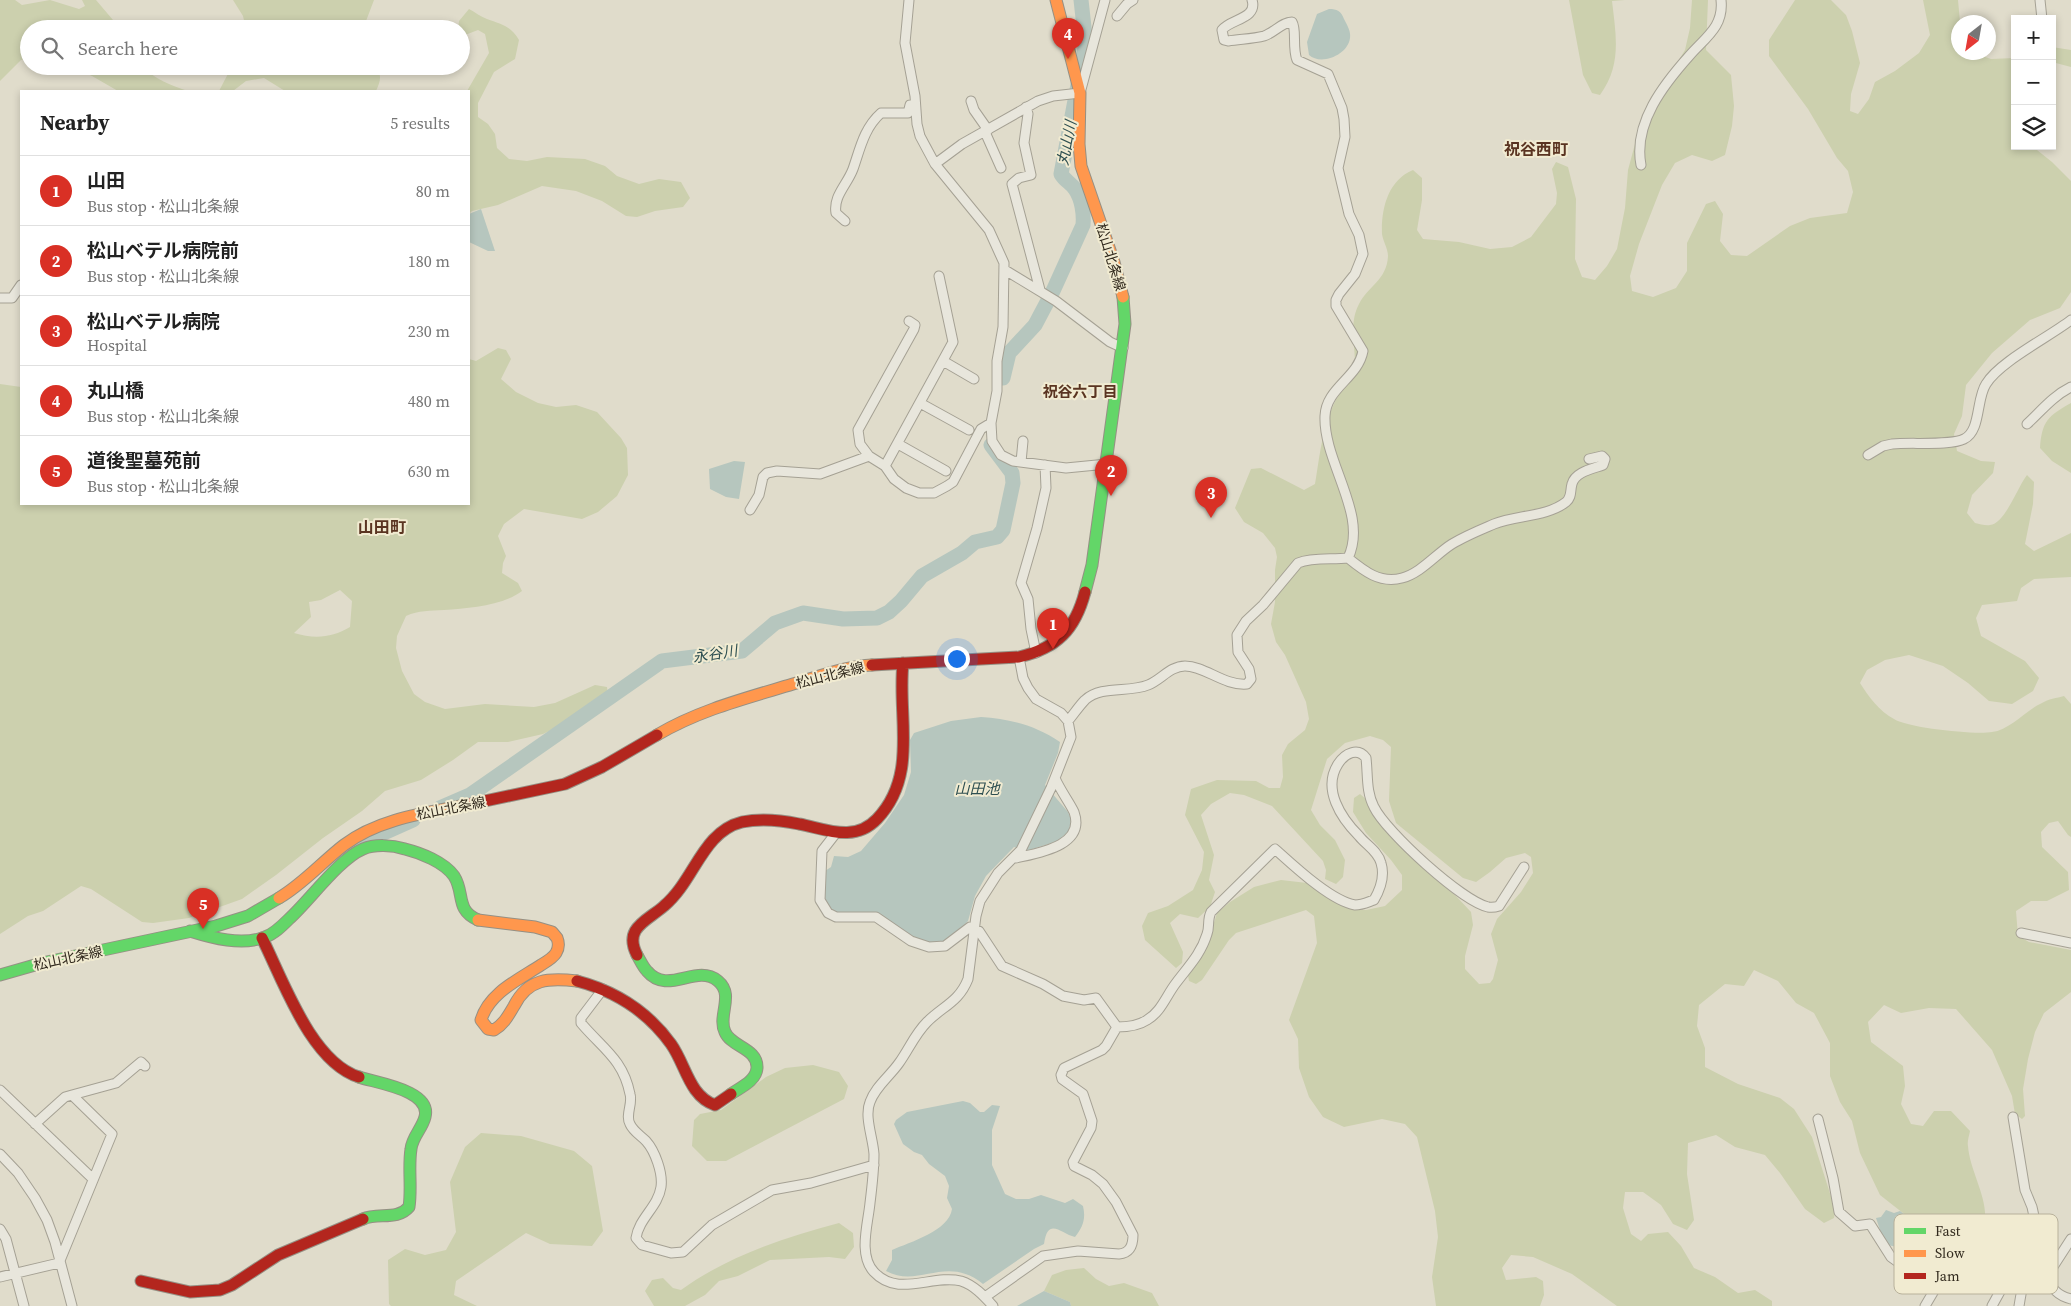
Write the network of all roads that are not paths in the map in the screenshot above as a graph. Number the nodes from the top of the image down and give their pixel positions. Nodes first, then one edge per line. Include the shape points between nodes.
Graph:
1 (908, 0) edge
2 (1056, 0) edge
3 (1106, 0) edge
4 (1133, 0) edge
5 (1252, 0) edge
6 (1722, 0) edge
7 (2040, 0) edge
8 (2042, 15) edge
9 (1117, 16) dead end
10 (1080, 92) junction
11 (971, 102) dead end
12 (915, 105) junction
13 (1026, 107) junction
14 (987, 131) junction
15 (936, 164) junction
16 (1641, 165) dead end
17 (1002, 168) dead end
18 (845, 221) dead end
19 (1005, 270) junction
20 (939, 276) dead end
21 (20, 286) edge
22 (1040, 290) junction
23 (0, 298) edge
24 (2071, 320) edge
25 (910, 321) dead end
26 (1123, 348) junction
27 (943, 361) junction
28 (974, 379) dead end
29 (2071, 387) edge
30 (920, 403) junction
31 (992, 423) junction
32 (2027, 424) dead end
33 (970, 430) dead end
34 (1023, 441) dead end
35 (898, 444) junction
36 (1868, 455) dead end
37 (869, 456) junction
38 (1589, 460) dead end
39 (1021, 462) junction
40 (1107, 464) junction
41 (1045, 465) junction
42 (885, 466) junction
43 (946, 471) dead end
44 (750, 510) dead end
45 (1348, 558) junction
46 (1036, 652) junction
47 (1019, 658) junction
48 (903, 663) junction
49 (1068, 721) junction
50 (1055, 778) junction
51 (836, 833) junction
52 (1018, 854) junction
53 (1524, 867) dead end
54 (974, 928) junction
55 (190, 931) junction
56 (2022, 933) dead end
57 (262, 938) junction
58 (2071, 943) edge
59 (0, 976) edge
60 (603, 989) junction
61 (1117, 1027) junction
62 (145, 1066) dead end
63 (0, 1090) edge
64 (72, 1095) junction
65 (2013, 1117) dead end
66 (1818, 1119) dead end
67 (35, 1124) junction
68 (0, 1155) edge
69 (874, 1165) junction
70 (93, 1179) junction
71 (2033, 1214) edge
72 (0, 1228) edge
73 (2071, 1239) edge
74 (1894, 1259) edge
75 (2058, 1259) edge
76 (59, 1263) junction
77 (15, 1274) junction
78 (0, 1277) edge
79 (141, 1281) dead end
80 (2058, 1293) edge
81 (1932, 1294) edge
82 (1999, 1294) edge
83 (984, 1297) junction
84 (2071, 1299) edge
85 (24, 1306) edge
86 (72, 1306) edge
87 (993, 1306) edge
88 (1925, 1306) edge
89 (1992, 1306) edge

1 - 12 street via 905,43
2 - 10 street, 松山北条線
3 - 10 street
4 - 9 street
5 - 45 street via 1249,14 1222,30 1224,40 1262,36 1292,22 1297,60 1328,74 1344,119 1345,137 1338,168 1363,254 1355,274 1339,294 1336,306 1363,351 1352,376 1338,388 1328,404 1325,431 1354,530
6 - 16 street via 1721,17 1711,34 1669,79 1652,105 1642,129
7 - 8 street
10 - 13 street via 1053,96
10 - 26 street, 松山北条線 via 1081,166 1123,294
11 - 14 street
12 - 15 street via 920,136
12 - 18 street via 910,105 908,113 881,113 864,137 853,169 836,199 836,213
13 - 14 street
13 - 22 street via 1024,143 1031,175 1012,184
14 - 15 street via 962,144
14 - 17 street
15 - 19 street via 989,230
19 - 22 street
19 - 31 street via 1003,327
20 - 27 street via 953,342
21 - 23 street via 12,298
22 - 26 street via 1110,342
24 - 36 street via 1986,382 1980,394 1973,432 1966,439 1892,444
25 - 37 street via 915,325 914,329 858,430 860,444
26 - 40 street, 松山北条線
27 - 28 street
27 - 30 street
29 - 32 street via 2051,399
30 - 33 street
30 - 35 street
31 - 39 street via 992,440 1001,455
31 - 42 street via 981,429 952,482 934,493 919,493 906,488
34 - 39 street
35 - 42 street
35 - 43 street
37 - 42 street
37 - 44 street via 820,474 766,473
38 - 45 street via 1602,456 1605,459 1602,465 1576,477 1565,503 1496,523 1453,544 1403,578 1376,578
39 - 41 street
40 - 41 street via 1079,468
40 - 46 street, 松山北条線 via 1092,565 1082,604 1062,637 1052,646
41 - 46 street via 1046,488 1022,583 1028,599
45 - 49 street via 1298,563 1246,621 1236,641 1250,674 1247,684 1236,685 1185,666 1170,670 1148,685 1092,695
46 - 47 street, 松山北条線
47 - 48 street, 松山北条線
47 - 49 street via 1023,678 1036,699 1061,713
48 - 51 street via 903,754 893,798 882,814 860,832
48 - 55 street, 松山北条線 via 843,669 698,714 565,784 377,826 345,844 290,892 260,910 232,922
49 - 50 street via 1071,737
50 - 52 street
50 - 52 street via 1074,811 1077,824 1072,835 1065,843
51 - 54 street via 822,850 820,900 828,913 836,917 876,917 911,941 929,946 945,946 970,927
51 - 60 street via 769,819 729,826 710,842 676,896 637,927 633,934 631,942 640,962 654,978 668,983 696,975 722,984 727,1002 722,1023 725,1032 756,1062 754,1078 736,1092 715,1104 705,1101 661,1030 625,999
52 - 54 street via 988,886 980,901
53 - 61 street via 1499,906 1487,907 1472,899 1430,869 1380,817 1370,797 1366,758 1356,752 1348,754 1336,766 1333,795 1346,820 1382,863 1382,883 1374,900 1357,905 1347,903 1304,875 1275,849 1211,912 1208,934 1199,954 1160,1008 1148,1020
54 - 61 street via 980,931 1002,966 1068,998 1096,998
54 - 69 street via 968,979 959,997 919,1030 869,1103
55 - 57 street via 220,939
55 - 59 street, 松山北条線 via 42,963
56 - 58 street
57 - 60 street via 277,930 342,864 361,851 374,847 408,849 450,872 457,883 463,908 472,918 545,928 558,944 550,959 513,982 484,1009 481,1020 488,1028 494,1030 503,1024 522,991 537,982 564,981
57 - 79 street via 316,1044 333,1064 354,1077 412,1093 425,1106 426,1114 412,1142 409,1207 400,1215 367,1217 284,1253 227,1288 185,1292
60 - 69 street via 581,1018 581,1023 621,1067 631,1097 628,1120 652,1149 662,1182 656,1202 637,1231 636,1238 642,1245 671,1253 683,1252 712,1225 772,1190
61 - 83 street via 1102,1050 1064,1068 1061,1075 1083,1094 1092,1121 1074,1166 1098,1179 1110,1193 1133,1235 1129,1251 1125,1254 1058,1252 1043,1256
62 - 64 street via 141,1062 116,1083
63 - 67 street
64 - 67 street via 64,1097
64 - 70 street via 112,1134
65 - 71 street via 2025,1190
66 - 74 street via 1838,1212 1855,1226 1870,1224
67 - 70 street
68 - 76 street via 18,1174 48,1220
69 - 83 street via 865,1247 874,1273 901,1285 961,1281
70 - 76 street
72 - 77 street
73 - 75 street
76 - 77 street
76 - 86 street
77 - 78 street
77 - 85 street
80 - 84 street
81 - 88 street
82 - 89 street
83 - 87 street

